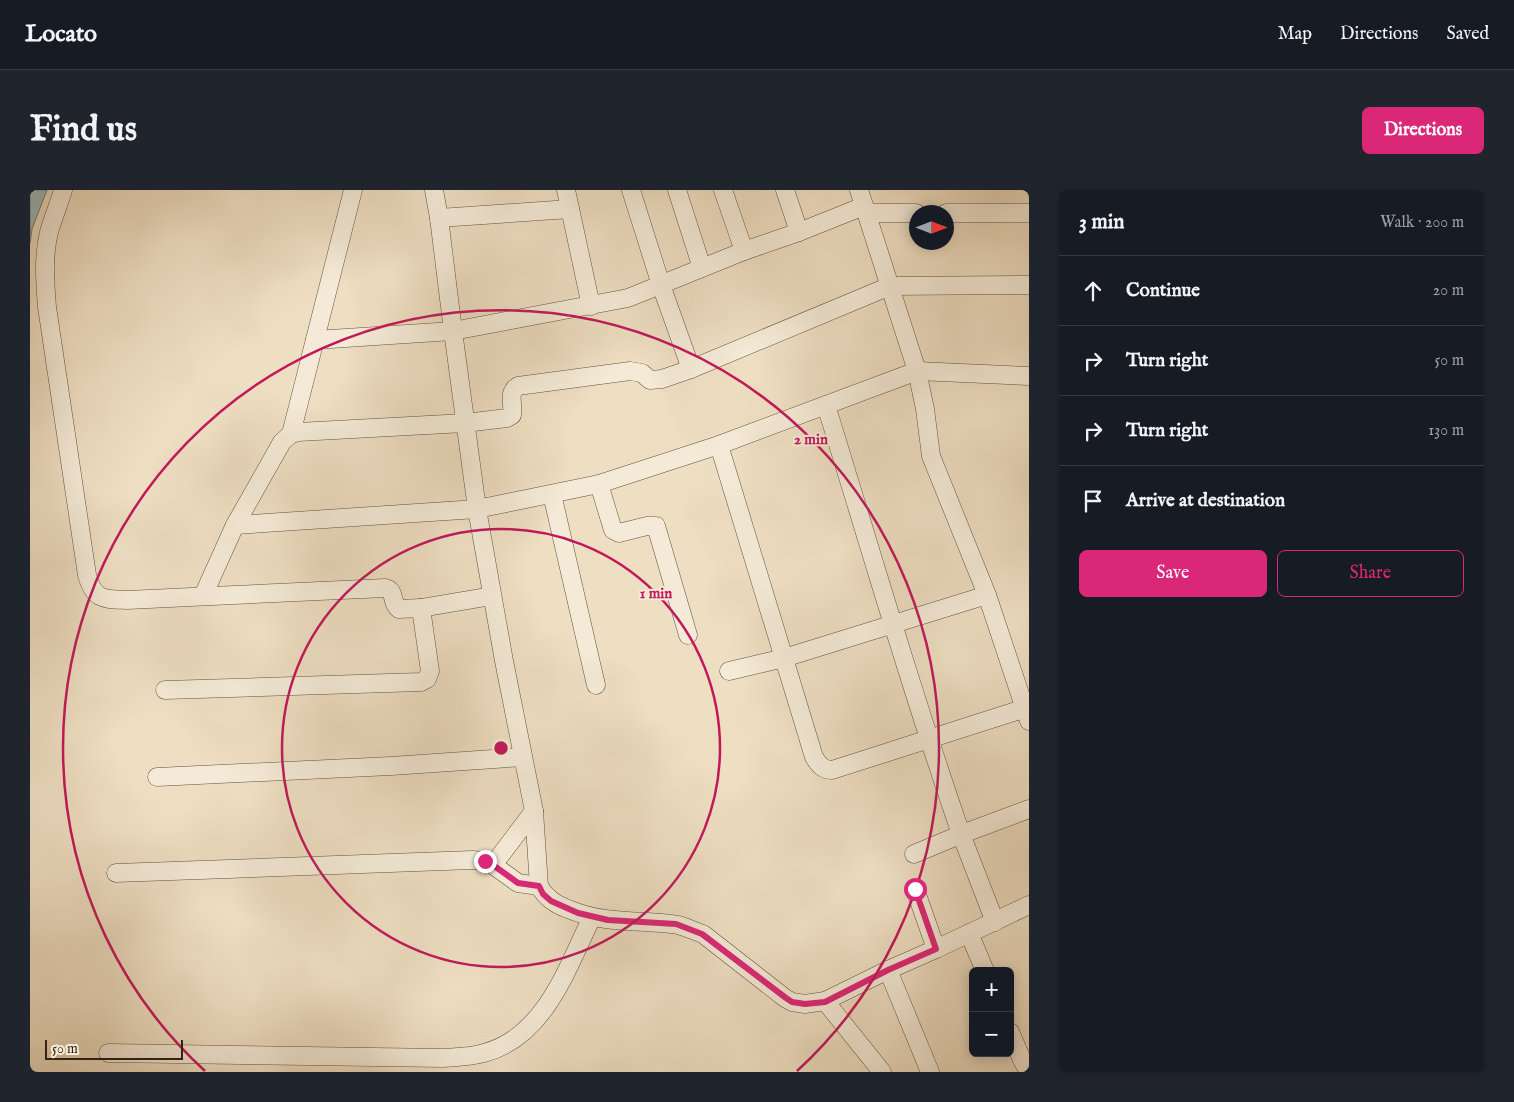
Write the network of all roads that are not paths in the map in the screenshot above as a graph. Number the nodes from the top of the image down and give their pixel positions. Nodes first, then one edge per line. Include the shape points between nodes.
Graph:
1 (63, 190) edge
2 (353, 190) edge
3 (434, 190) edge
4 (566, 190) edge
5 (631, 190) edge
6 (677, 190) edge
7 (723, 190) edge
8 (785, 190) edge
9 (863, 203) edge
10 (570, 209) junction
11 (909, 212) edge
12 (954, 213) edge
13 (1029, 214) edge
14 (439, 218) junction
15 (799, 232) junction
16 (744, 251) junction
17 (702, 268) junction
18 (661, 285) junction
19 (1029, 285) edge
20 (890, 286) junction
21 (591, 306) junction
22 (452, 332) junction
23 (315, 340) junction
24 (691, 369) junction
25 (917, 371) junction
26 (1029, 376) edge
27 (826, 405) junction
28 (465, 423) junction
29 (291, 434) junction
30 (719, 445) junction
31 (599, 484) junction
32 (552, 494) junction
33 (478, 509) junction
34 (235, 525) junction
35 (987, 595) junction
36 (204, 596) junction
37 (492, 596) junction
38 (421, 608) junction
39 (893, 625) junction
40 (688, 635) dead end
41 (784, 658) junction
42 (729, 671) dead end
43 (596, 685) dead end
44 (165, 690) dead end
45 (1028, 712) edge
46 (930, 739) junction
47 (523, 757) junction
48 (157, 777) dead end
49 (1029, 809) edge
50 (534, 811) junction
51 (962, 834) junction
52 (914, 854) dead end
53 (493, 865) junction
54 (116, 873) dead end
55 (539, 886) junction
56 (915, 889) dead end
57 (1029, 904) edge
58 (592, 917) junction
59 (995, 922) junction
60 (969, 933) junction
61 (936, 949) junction
62 (983, 967) edge
63 (888, 970) junction
64 (825, 1002) junction
65 (1014, 1041) edge
66 (108, 1053) dead end
67 (1029, 1071) edge
68 (882, 1072) edge
69 (930, 1072) edge

1 - 36 street via 46,251 47,307 90,586 105,600
2 - 23 street
3 - 14 street
4 - 10 street
5 - 18 street
6 - 17 street
7 - 16 street
8 - 15 street
9 - 11 street
9 - 15 street
9 - 20 street
10 - 14 street
10 - 21 street
12 - 13 street
14 - 22 street
15 - 16 street
16 - 17 street
17 - 18 street
18 - 21 street via 628,298
18 - 24 street
19 - 20 street
20 - 24 street
20 - 25 street
21 - 22 street
22 - 23 street
22 - 28 street
23 - 29 street
24 - 28 street via 656,380 630,371 518,386 510,396 512,415
25 - 26 street
25 - 27 street
25 - 35 street via 931,456
27 - 30 street
27 - 39 street
28 - 29 street
28 - 33 street
29 - 34 street via 282,442
30 - 31 street
30 - 41 street
31 - 32 street
31 - 40 street via 613,530 619,533 656,526
32 - 33 street
32 - 43 street
33 - 34 street
33 - 37 street
34 - 36 street
35 - 39 street
35 - 45 street
36 - 38 street via 385,588 393,593 396,608
37 - 38 street
37 - 47 street
38 - 44 street via 430,671 427,679 421,682
39 - 41 street
39 - 46 street
41 - 42 street
41 - 46 street via 814,757 826,770
45 - 46 street
46 - 51 street
47 - 48 street
47 - 50 street
49 - 51 street
50 - 53 street
50 - 55 street
51 - 52 street
51 - 59 street
53 - 54 street via 472,860
53 - 55 street via 518,883
55 - 58 street via 551,901
56 - 61 street
57 - 59 street
58 - 64 street via 676,924 690,929 702,934 792,1002
58 - 66 street via 556,992 541,1015 509,1043 485,1053 442,1058
59 - 60 street
60 - 61 street
60 - 62 street
61 - 63 street
63 - 64 street
63 - 69 street
64 - 68 street
65 - 67 street

